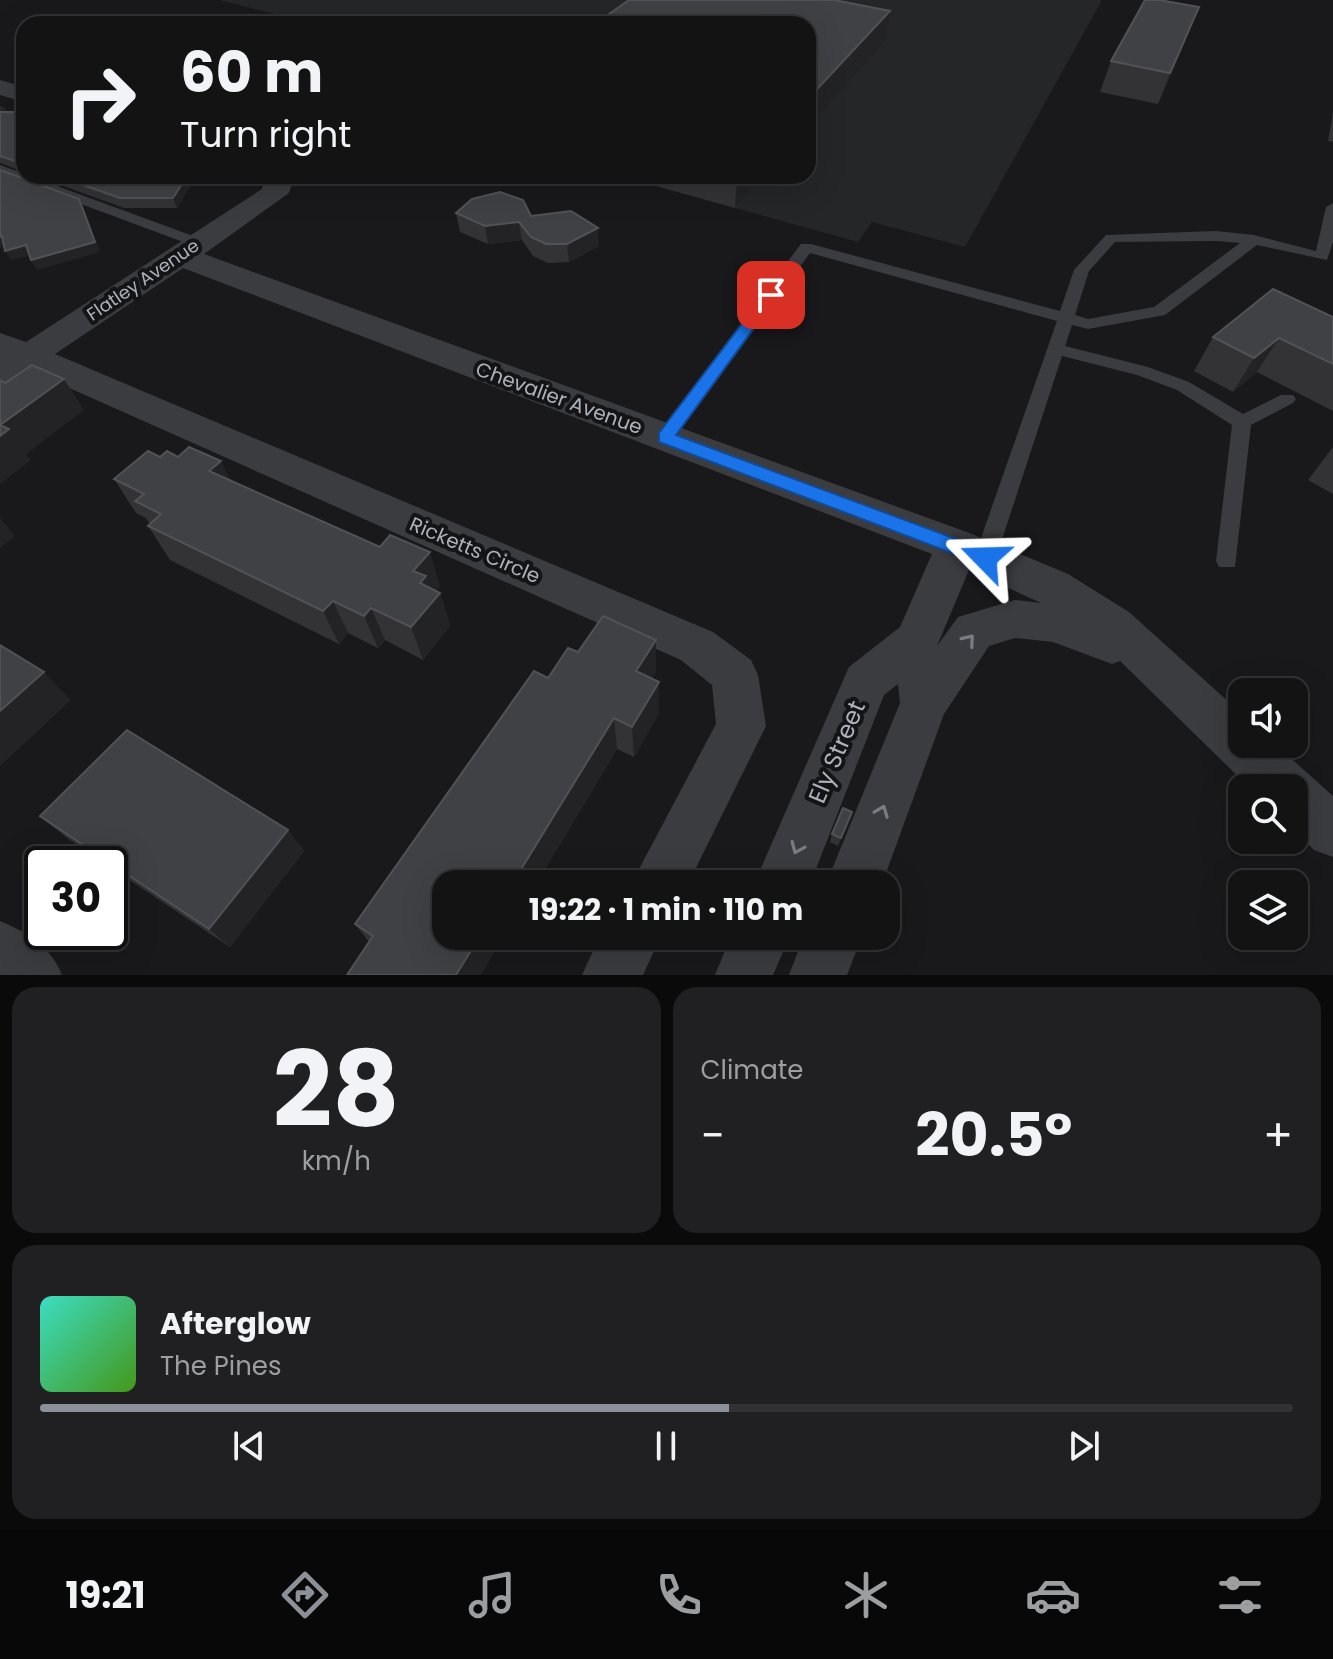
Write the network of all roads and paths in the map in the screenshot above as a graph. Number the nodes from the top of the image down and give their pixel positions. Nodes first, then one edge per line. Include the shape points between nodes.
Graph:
1 (35, 184) edge
2 (278, 184) edge
3 (1333, 207) edge
4 (1254, 240) junction
5 (189, 249) junction
6 (1066, 318) junction
7 (1055, 349) junction
8 (9, 359) edge
9 (1287, 399) dead end
10 (1242, 422) junction
11 (665, 437) junction
12 (971, 552) junction
13 (1227, 561) dead end
14 (917, 640) junction
15 (1145, 655) junction
16 (924, 703) junction
17 (1271, 774) edge
18 (1308, 808) edge
19 (1333, 831) edge
20 (666, 870) edge
21 (788, 870) edge
22 (859, 870) edge
23 (0, 950) edge
24 (624, 950) edge
25 (755, 950) edge
26 (828, 950) edge
27 (33, 975) edge
28 (611, 975) edge
29 (744, 975) edge
30 (818, 975) edge

1 - 5 lane
2 - 5 street, Flatley Avenue via 275,193
3 - 4 lane via 1322,257
4 - 6 lane via 1159,311 1088,324
4 - 6 lane via 1111,238 1082,270
5 - 8 street, Flatley Avenue
5 - 11 street, Chevalier Avenue
6 - 7 lane
6 - 11 lane via 806,247
7 - 10 lane via 1183,386
7 - 12 lane
8 - 20 street, Ricketts Circle via 697,646 734,675 741,726
9 - 10 lane
10 - 13 lane
11 - 12 street, Chevalier Avenue
12 - 14 street, Ely Street
12 - 15 street, Chevalier Avenue via 1052,587 1113,625
14 - 16 street, Ely Street
14 -> 21 street, Ely Street via 866,682
16 -> 15 street, Ely Street via 974,631 1015,619 1055,623
15 - 17 street, Chevalier Avenue
22 -> 16 street, Ely Street
18 - 19 street
23 - 27 street
24 - 28 street
25 - 29 street
26 - 30 street

